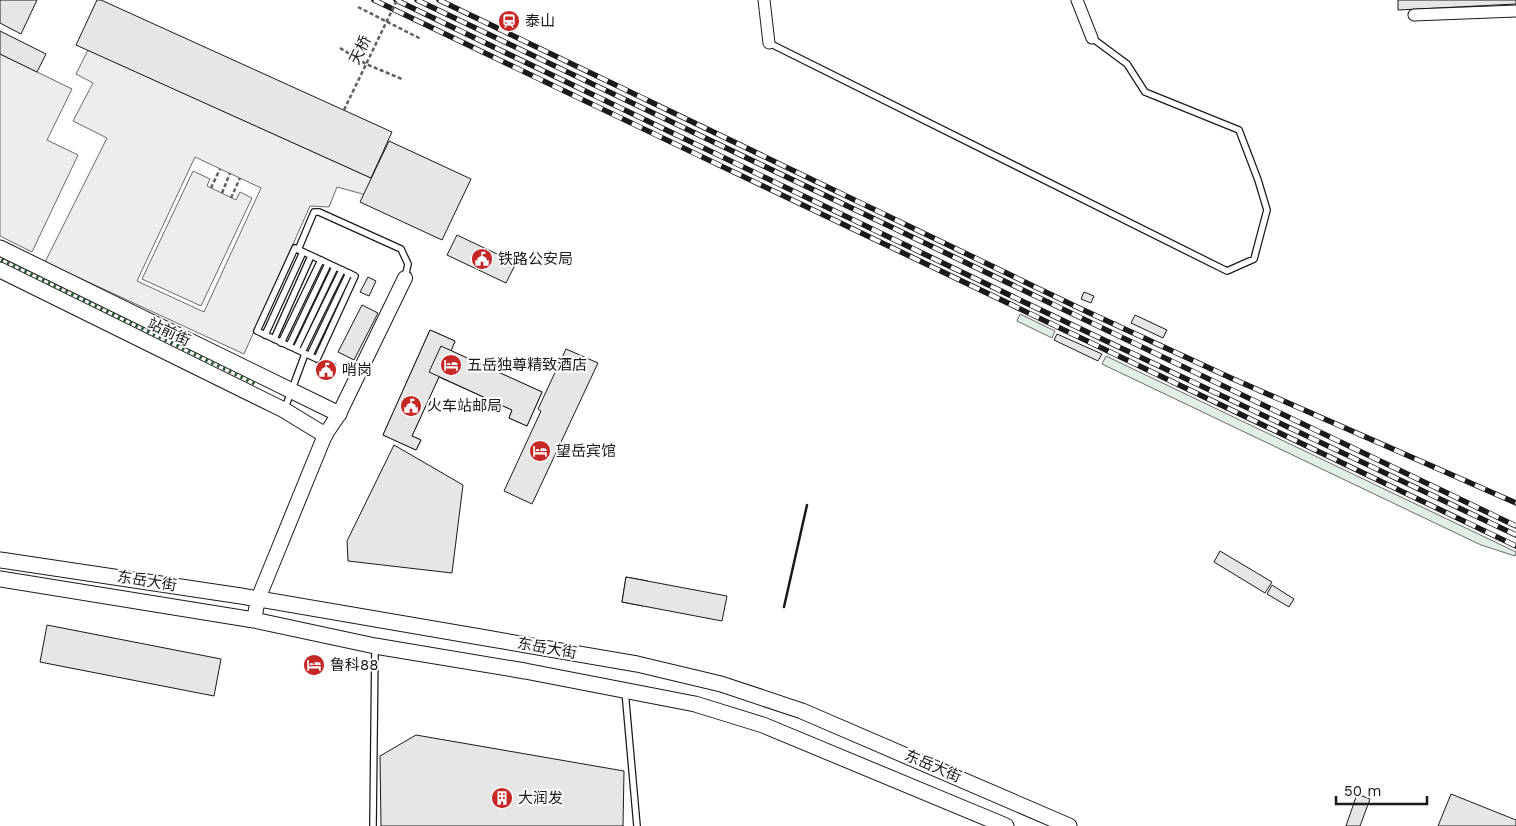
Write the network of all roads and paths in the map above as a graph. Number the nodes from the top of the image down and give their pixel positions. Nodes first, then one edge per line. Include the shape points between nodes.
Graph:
1 (397, 0) edge
2 (764, 0) edge
3 (1077, 0) edge
4 (358, 7) dead end
5 (1516, 11) edge
6 (1414, 15) dead end
7 (386, 23) junction
8 (1092, 38) joint
9 (421, 39) dead end
10 (769, 43) joint
11 (340, 48) dead end
12 (366, 64) junction
13 (402, 79) dead end
14 (344, 110) dead end
15 (220, 169) dead end
16 (230, 173) dead end
17 (240, 178) dead end
18 (211, 188) dead end
19 (222, 193) dead end
20 (232, 198) dead end
21 (0, 248) edge
22 (300, 251) junction
23 (311, 256) junction
24 (321, 260) junction
25 (328, 264) junction
26 (335, 267) junction
27 (0, 270) edge
28 (342, 270) junction
29 (405, 278) joint
30 (265, 335) junction
31 (274, 339) junction
32 (282, 343) junction
33 (289, 346) junction
34 (303, 353) junction
35 (293, 390) junction
36 (284, 410) junction
37 (339, 414) junction
38 (325, 435) junction
39 (0, 560) edge
40 (0, 579) edge
41 (258, 599) junction
42 (254, 620) junction
43 (374, 646) junction
44 (625, 689) junction
45 (373, 826) edge
46 (637, 826) edge
47 (1006, 826) edge
48 (1069, 826) edge

1 - 7 path, 天桥, bridge
2 - 10 street
3 - 8 street
4 - 7 path
5 - 6 street
7 - 9 path
7 - 12 path, 天桥, bridge
8 - 10 lane via 1127,64 1145,92 1239,130 1267,210 1254,259 1227,271
11 - 12 path
12 - 13 path
12 - 14 path, 天桥, bridge
15 - 18 path
16 - 19 path
17 - 20 path
21 - 35 main road, 站前街
22 - 23 lane
22 - 29 lane via 314,212 319,212 401,248 408,264
22 - 30 lane
22 - 30 lane via 295,248 256,331
23 - 24 lane
23 - 31 lane
24 - 25 lane
24 - 32 lane
25 - 26 lane
25 - 33 lane
26 - 28 lane
26 - 34 lane
27 - 36 main road, 站前街
28 - 34 lane
28 - 34 lane via 355,276 317,359
29 - 37 street
30 - 31 lane
31 - 32 lane
32 - 33 lane
33 - 34 lane
34 - 35 lane
35 - 36 lane
35 - 37 main road, 站前街
36 - 38 main road, 站前街
37 - 38 street
38 - 41 street
39 - 41 main road, 东岳大街
40 - 42 main road, 东岳大街
41 - 42 street
41 - 48 main road, 东岳大街 via 636,664 721,684 802,711
42 - 43 main road, 东岳大街
43 - 44 main road, 东岳大街
43 - 45 lane
44 - 46 lane
44 - 47 main road, 东岳大街 via 695,704 763,725

